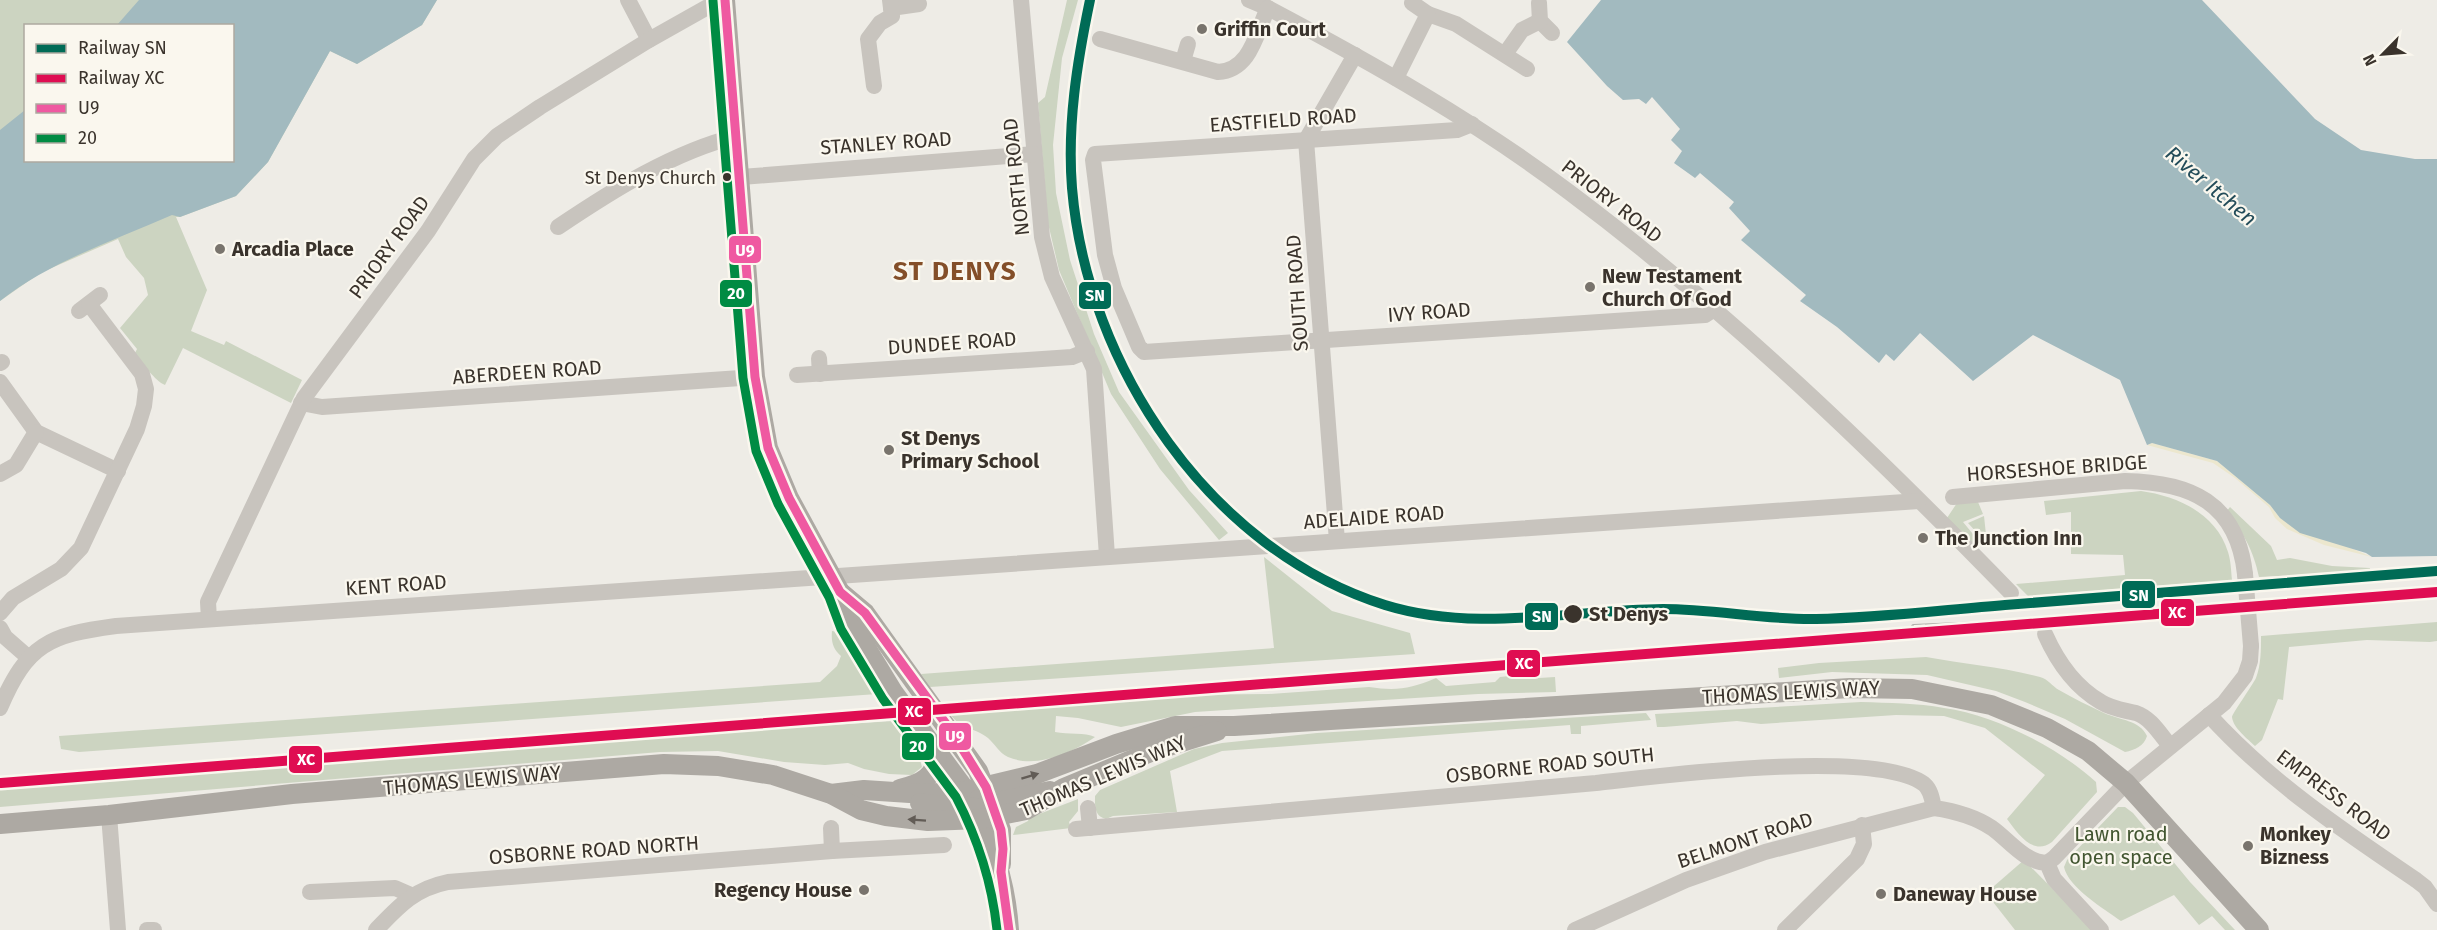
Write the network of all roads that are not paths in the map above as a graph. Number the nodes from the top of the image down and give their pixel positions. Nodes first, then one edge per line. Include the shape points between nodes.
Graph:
1 (628, 0) edge
2 (720, 0) edge
3 (725, 0) edge
4 (1021, 0) edge
5 (1249, 0) edge
6 (1412, 3) dead end
7 (1539, 3) dead end
8 (890, 4) edge
9 (919, 4) dead end
10 (1268, 8) junction
11 (1428, 14) junction
12 (1540, 21) junction
13 (1552, 33) dead end
14 (1100, 39) dead end
15 (649, 40) junction
16 (1188, 44) dead end
17 (1505, 54) junction
18 (1355, 55) junction
19 (1183, 61) junction
20 (1527, 69) dead end
21 (1396, 78) junction
22 (874, 86) dead end
23 (1472, 124) junction
24 (737, 136) junction
25 (1306, 140) junction
26 (1034, 154) junction
27 (741, 177) junction
28 (558, 227) dead end
29 (90, 303) dead end
30 (1714, 309) junction
31 (1321, 340) junction
32 (1087, 351) junction
33 (1144, 352) joint
34 (797, 375) dead end
35 (755, 377) junction
36 (0, 382) edge
37 (301, 403) junction
38 (36, 432) junction
39 (118, 471) junction
40 (0, 474) edge
41 (1953, 497) dead end
42 (1919, 501) junction
43 (1337, 541) junction
44 (1107, 556) junction
45 (836, 584) junction
46 (2011, 593) dead end
47 (0, 613) edge
48 (209, 619) junction
49 (0, 628) edge
50 (2045, 634) dead end
51 (29, 658) junction
52 (0, 708) edge
53 (2209, 715) junction
54 (1234, 726) junction
55 (2170, 746) junction
56 (937, 752) junction
57 (2126, 783) junction
58 (889, 793) junction
59 (831, 794) junction
60 (983, 804) junction
61 (1088, 808) dead end
62 (1934, 808) junction
63 (110, 814) junction
64 (0, 824) edge
65 (1862, 825) junction
66 (831, 828) dead end
67 (944, 845) dead end
68 (832, 851) junction
69 (2047, 862) junction
70 (318, 895) dead end
71 (411, 895) junction
72 (2437, 904) edge
73 (118, 930) edge
74 (147, 930) edge
75 (154, 930) edge
76 (376, 930) edge
77 (1009, 930) edge
78 (1575, 930) edge
79 (1785, 930) edge
80 (2101, 930) edge
81 (2259, 930) edge

1 - 15 street
2 - 15 street, PRIORY ROAD
3 - 24 main road
4 - 26 street, NORTH ROAD
5 - 10 street, PRIORY ROAD
6 - 11 street
7 - 12 street
8 - 9 street
8 - 22 street via 892,15 868,39
10 - 18 street, PRIORY ROAD
10 - 19 street via 1247,55 1235,69 1218,72
11 - 17 street via 1455,24
11 - 21 street
12 - 13 street
12 - 17 street via 1522,30
14 - 19 street
15 - 37 street, PRIORY ROAD via 540,107 485,147
16 - 19 street
17 - 20 street
18 - 21 street, PRIORY ROAD
18 - 25 street
21 - 23 street, PRIORY ROAD
23 - 25 street, EASTFIELD ROAD via 1457,130
23 - 30 street, PRIORY ROAD via 1569,192
24 - 27 main road
24 - 28 street via 683,155 637,178
25 - 31 street, SOUTH ROAD
25 - 33 street, EASTFIELD ROAD via 1095,154 1105,255 1128,324
26 - 27 street, STANLEY ROAD
26 - 32 street, NORTH ROAD via 1042,237 1052,276
27 - 35 main road
29 - 39 street via 138,366 146,388 141,417
30 - 31 street, IVY ROAD via 1705,315
30 - 42 street, PRIORY ROAD
31 - 33 street, IVY ROAD
31 - 43 street, SOUTH ROAD
32 - 34 street, DUNDEE ROAD via 1072,357 819,366
32 - 44 street, NORTH ROAD via 1094,369
35 - 37 street, ABERDEEN ROAD via 322,407
35 - 45 main road via 768,448 778,474
36 - 38 street
37 - 48 street, PRIORY ROAD via 208,602
38 - 39 street
38 - 40 street via 16,465
39 - 47 street via 90,532 71,559 61,570 13,598
41 - 53 street, HORSESHOE BRIDGE, bridge via 2154,481 2188,490 2212,505 2238,539 2251,646 2250,661 2241,682
42 - 43 street, ADELAIDE ROAD
42 - 46 street, PRIORY ROAD
43 - 44 street, ADELAIDE ROAD
44 - 45 street, ADELAIDE ROAD
45 - 48 street, KENT ROAD
45 - 56 main road via 851,623 893,692
45 - 60 main road via 865,613 978,771
48 - 51 street, KENT ROAD via 75,632 45,643
49 - 51 street
50 - 55 street via 2062,665 2086,692 2109,706 2147,719
51 - 52 street, KENT ROAD via 9,686
53 - 55 street, HORSESHOE BRIDGE
53 - 72 street, EMPRESS ROAD via 2269,774 2329,821 2416,880
54 - 57 main road, THOMAS LEWIS WAY via 1830,689 1912,689 1991,705 2018,715 2088,751
54 - 60 main road, THOMAS LEWIS WAY via 1162,748 1064,788
60 -> 54 main road, THOMAS LEWIS WAY via 1037,774 1139,737 1175,726
55 - 57 street, HORSESHOE BRIDGE
56 - 58 main road via 935,767 926,780
56 - 60 main road
57 - 69 street, HORSESHOE BRIDGE
57 - 81 main road, THOMAS LEWIS WAY
58 - 59 main road, THOMAS LEWIS WAY via 864,790
58 - 60 main road, THOMAS LEWIS WAY via 925,794
60 -> 59 main road, THOMAS LEWIS WAY via 909,820 861,810
59 - 63 main road, THOMAS LEWIS WAY via 746,769 664,764 292,794
60 - 77 main road
61 - 62 street, OSBORNE ROAD SOUTH via 1083,829 1792,766 1857,767 1909,778 1930,790
62 - 65 street, BELMONT ROAD
62 - 69 street via 1968,815 1992,828 2026,856
63 - 64 main road, THOMAS LEWIS WAY
63 - 73 street
65 - 78 street, BELMONT ROAD via 1765,852 1686,880
65 - 79 street via 1864,844 1857,859
66 - 68 street
67 - 68 street, OSBORNE ROAD NORTH
68 - 71 street, OSBORNE ROAD NORTH via 448,882
69 - 80 street via 2054,879
70 - 71 street via 395,888
71 - 76 street, OSBORNE ROAD NORTH
74 - 75 street

